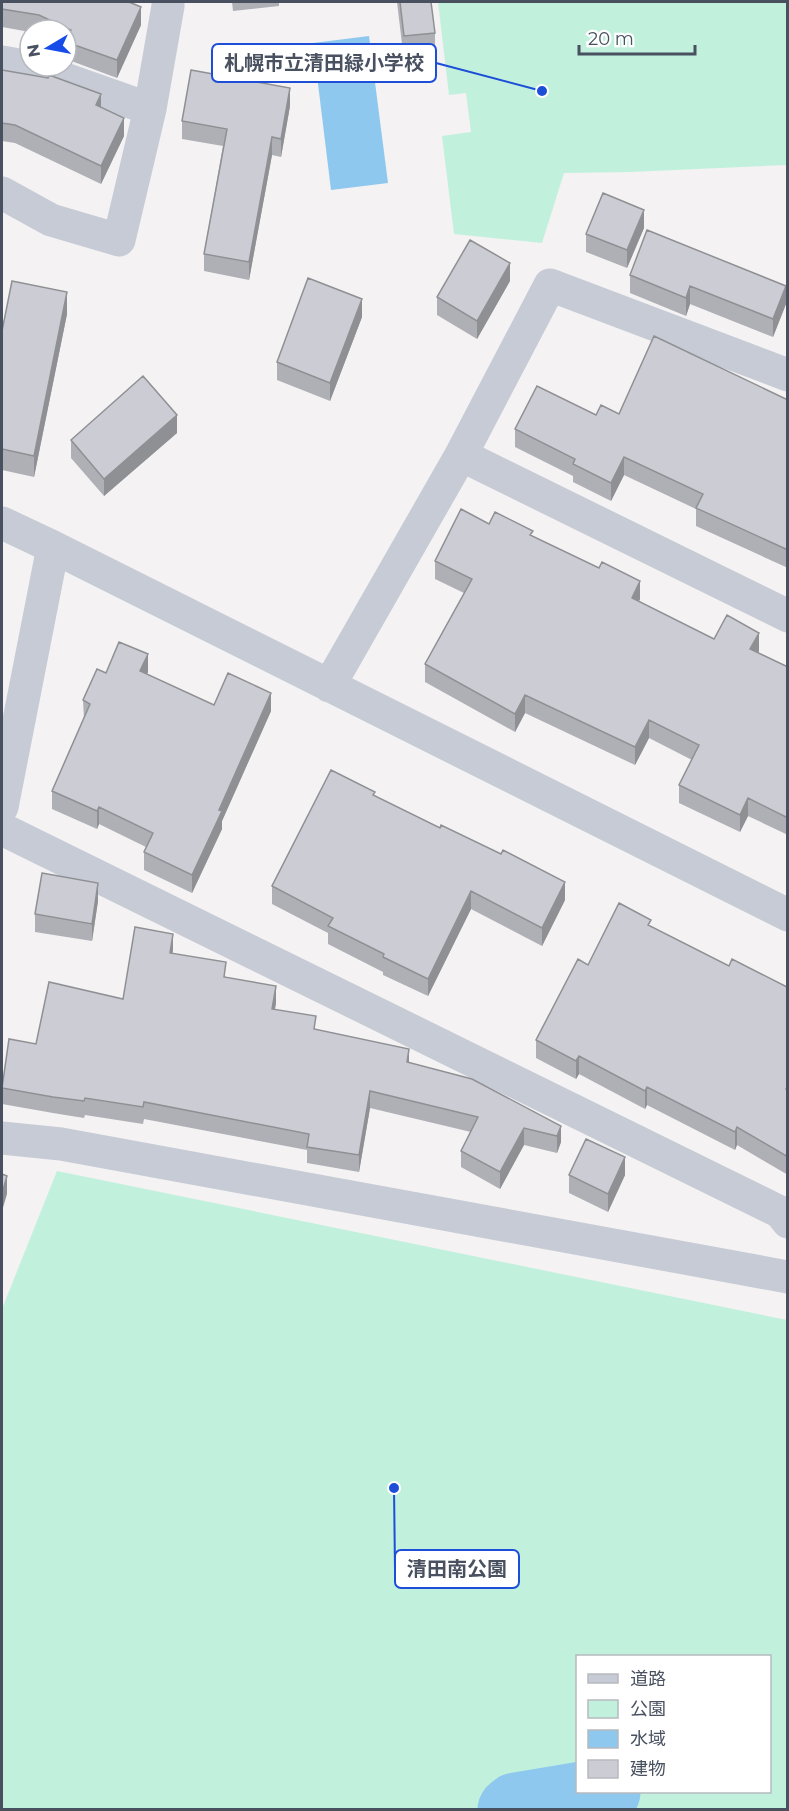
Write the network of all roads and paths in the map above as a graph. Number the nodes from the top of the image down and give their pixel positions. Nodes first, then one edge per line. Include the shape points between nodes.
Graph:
1 (168, 2) edge
2 (2, 62) edge
3 (150, 109) junction
4 (2, 193) edge
5 (788, 375) edge
6 (460, 455) junction
7 (2, 523) edge
8 (53, 547) junction
9 (788, 616) edge
10 (329, 686) junction
11 (2, 807) edge
12 (2, 829) edge
13 (788, 915) edge
14 (2, 1138) edge
15 (788, 1222) edge
16 (788, 1276) edge

1 - 3 street
2 - 3 street via 31,67
3 - 4 street via 119,240 51,220
5 - 6 street via 550,285
6 - 9 street
6 - 10 street
7 - 8 street
8 - 10 street
8 - 11 street
10 - 13 street
12 - 15 street via 780,1212
14 - 16 street via 61,1144

